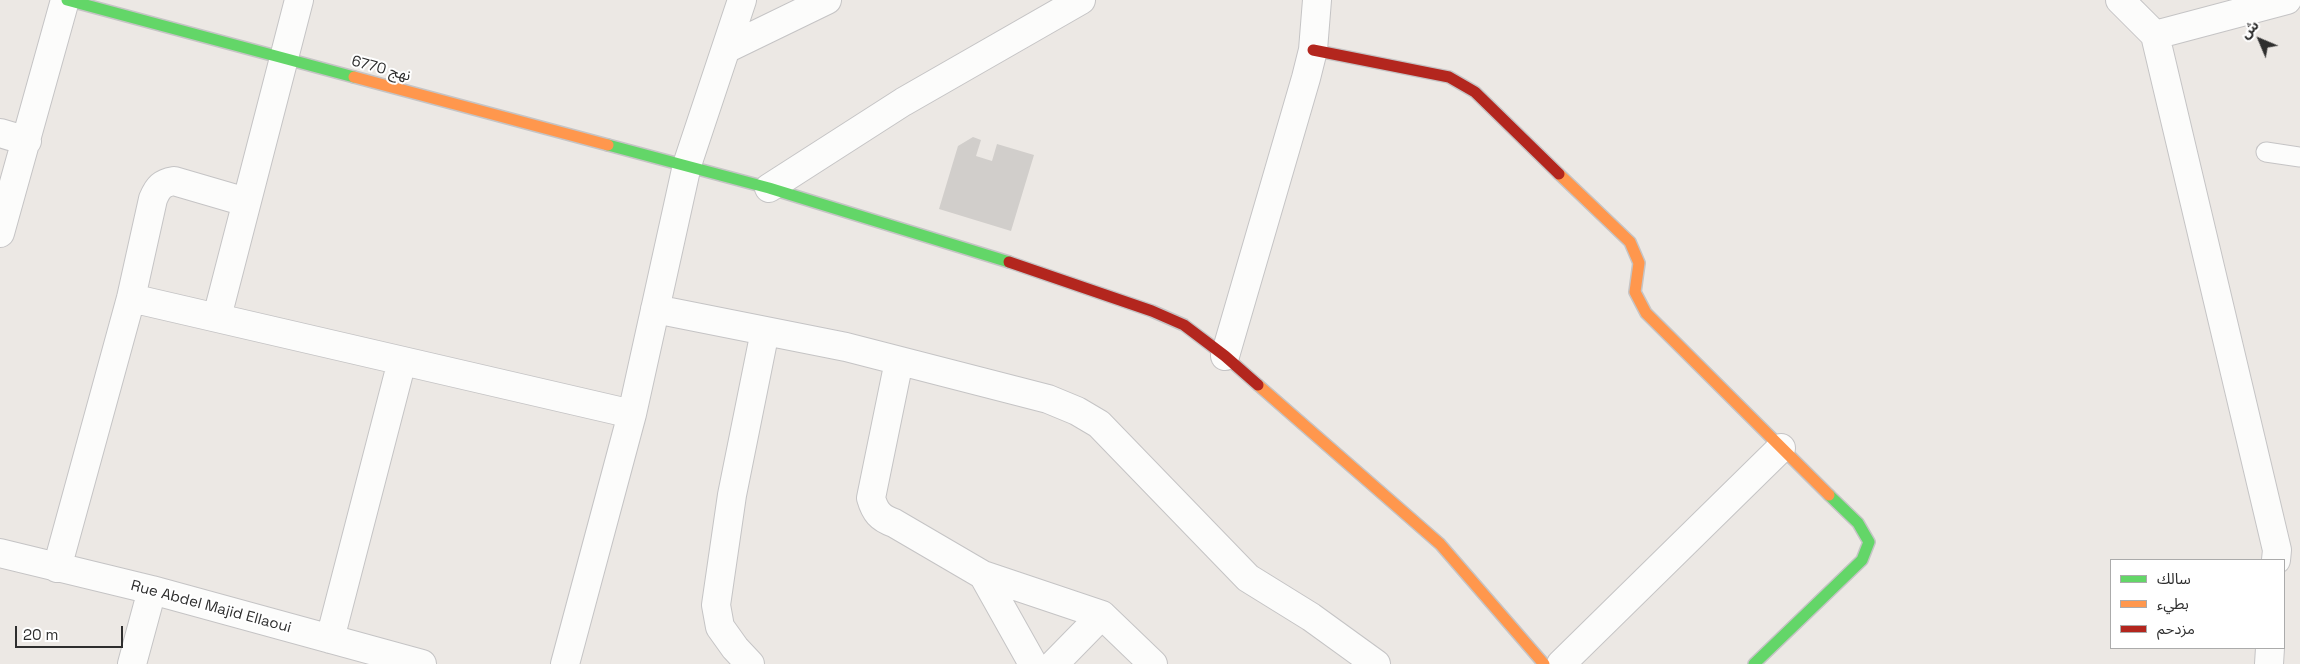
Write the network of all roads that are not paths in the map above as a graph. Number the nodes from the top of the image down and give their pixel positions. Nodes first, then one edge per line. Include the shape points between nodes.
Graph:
1 (66, 0) edge
2 (299, 0) edge
3 (742, 0) edge
4 (827, 0) edge
5 (1081, 0) edge
6 (1317, 0) edge
7 (2120, 0) edge
8 (2287, 0) edge
9 (136, 9) edge
10 (2155, 35) junction
11 (726, 49) junction
12 (1313, 50) junction
13 (282, 59) junction
14 (0, 133) edge
15 (27, 141) junction
16 (2266, 152) dead end
17 (2300, 157) edge
18 (688, 165) junction
19 (769, 188) junction
20 (246, 202) junction
21 (0, 233) edge
22 (131, 298) junction
23 (655, 309) junction
24 (217, 317) junction
25 (766, 331) junction
26 (1225, 356) junction
27 (402, 361) junction
28 (900, 361) junction
29 (632, 414) junction
30 (1781, 448) junction
31 (0, 553) edge
32 (2276, 559) edge
33 (57, 568) junction
34 (984, 575) junction
35 (152, 590) junction
36 (1102, 615) junction
37 (330, 639) junction
38 (2270, 649) edge
39 (1360, 660) edge
40 (132, 664) edge
41 (422, 664) edge
42 (565, 664) edge
43 (750, 664) edge
44 (1033, 664) edge
45 (1054, 664) edge
46 (1153, 664) edge
47 (1544, 664) edge
48 (1561, 664) edge
49 (1754, 664) edge
50 (2269, 664) edge

1 - 9 street, نهج 6770
1 - 15 street
2 - 13 street
3 - 11 street
4 - 11 street
5 - 19 street via 903,102
6 - 12 street
7 - 10 street
8 - 10 street
9 - 13 street, نهج 6770
10 - 32 street via 2277,550
11 - 18 street
12 - 26 street
12 - 30 street via 1449,77 1474,92 1630,242 1639,263 1635,292 1646,313
13 - 18 street, نهج 6770
13 - 20 street
14 - 15 street
15 - 21 street
16 - 17 lane
18 - 19 street, نهج 6770
18 - 23 street
19 - 26 street, نهج 6770 via 1152,311 1184,325
20 - 22 street via 174,181 163,183 153,199
20 - 24 street
22 - 24 street
22 - 33 street
23 - 25 street
23 - 29 street
24 - 27 street
25 - 28 street
25 - 43 street via 732,495 716,605 720,627
26 - 47 street, نهج 6770 via 1440,544
27 - 29 street
27 - 37 street
28 - 34 street via 871,498 874,510 883,519
28 - 39 street via 1048,399 1098,424 1248,578 1311,616
29 - 42 street
30 - 48 street
30 - 49 street via 1858,524 1869,542 1862,560
31 - 33 street, Rue Abdel Majid Ellaoui
33 - 35 street, Rue Abdel Majid Ellaoui
34 - 36 street
34 - 44 street
35 - 37 street, Rue Abdel Majid Ellaoui
35 - 40 street
36 - 45 street
36 - 46 street
37 - 41 street, Rue Abdel Majid Ellaoui
38 - 50 street

